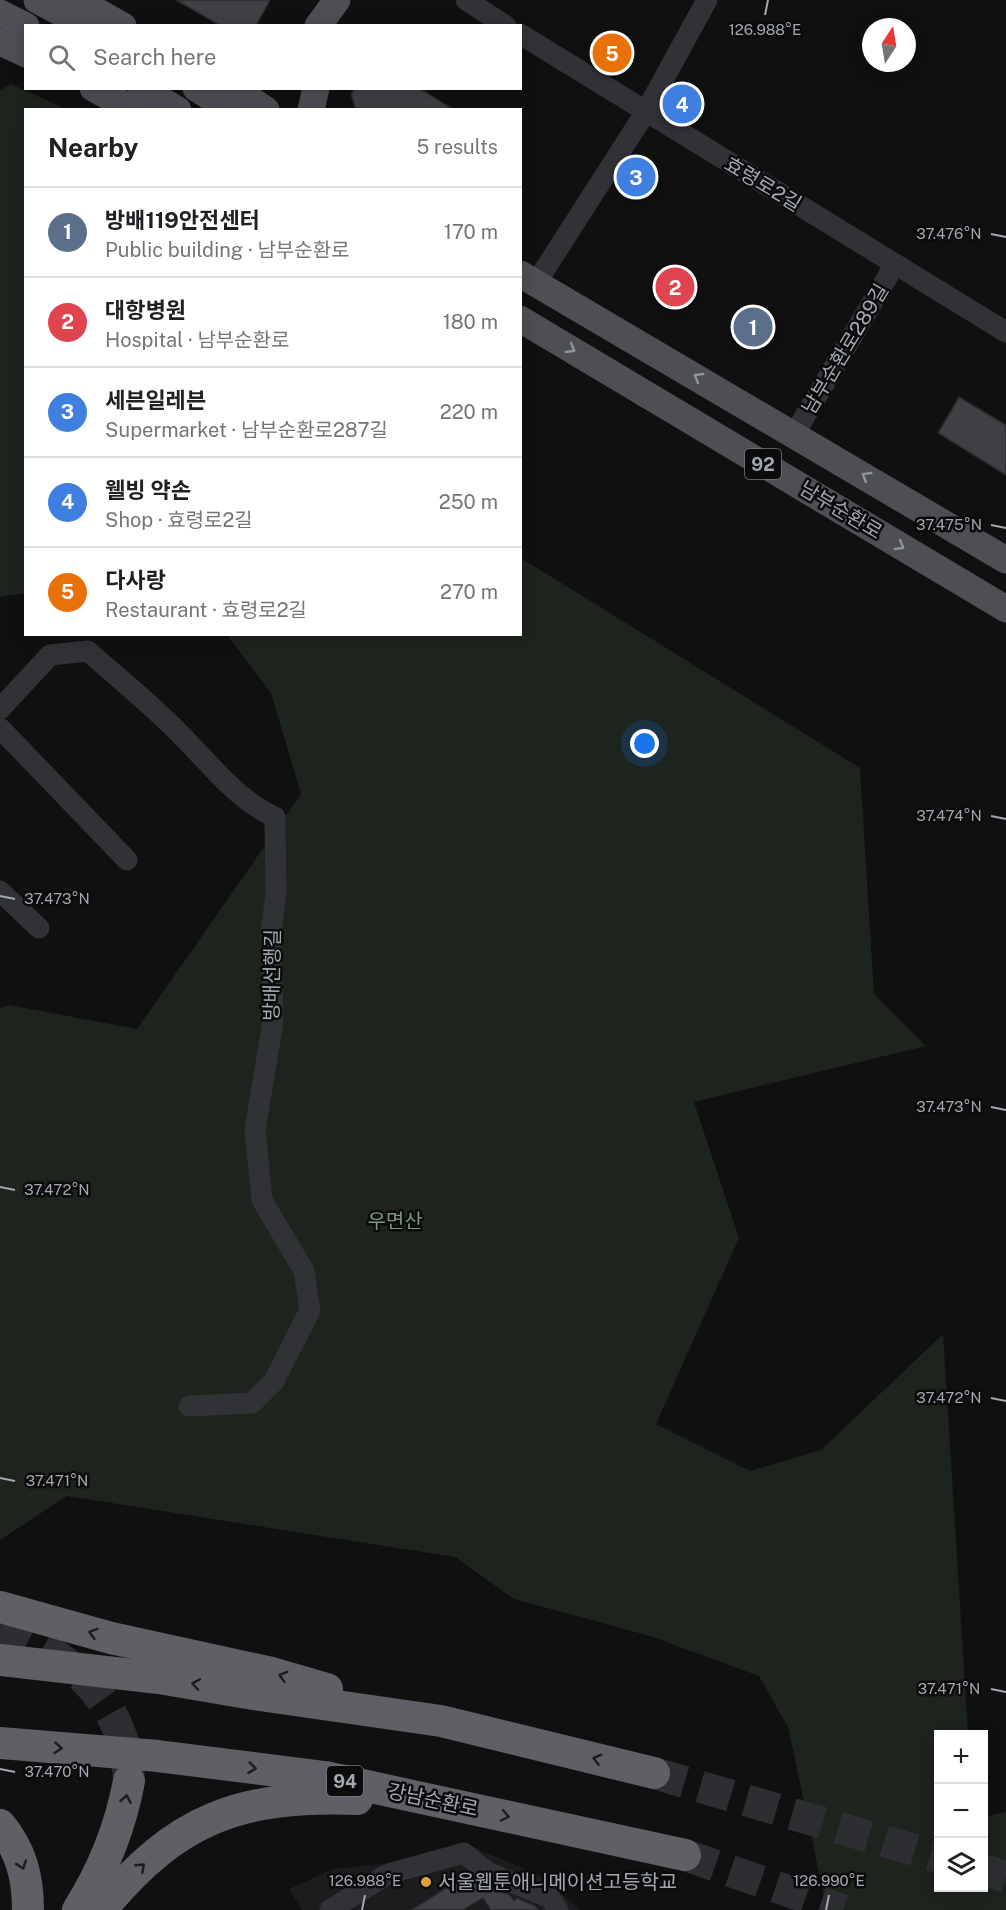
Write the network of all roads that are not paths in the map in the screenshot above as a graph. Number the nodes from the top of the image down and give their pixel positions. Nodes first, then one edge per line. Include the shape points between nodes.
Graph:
1 (338, 0) edge
2 (466, 0) edge
3 (707, 0) edge
4 (56, 2) edge
5 (0, 13) edge
6 (84, 24) edge
7 (117, 24) edge
8 (320, 24) edge
9 (332, 24) edge
10 (503, 24) edge
11 (522, 35) edge
12 (12, 45) edge
13 (97, 90) edge
14 (144, 90) edge
15 (199, 90) edge
16 (237, 90) edge
17 (316, 90) edge
18 (130, 108) edge
19 (175, 108) edge
20 (228, 108) edge
21 (263, 108) edge
22 (311, 108) edge
23 (645, 113) junction
24 (895, 264) junction
25 (528, 279) edge
26 (522, 320) edge
27 (1006, 332) edge
28 (795, 433) junction
29 (1005, 557) edge
30 (1006, 609) edge
31 (0, 709) edge
32 (0, 728) edge
33 (127, 860) dead end
34 (0, 891) edge
35 (39, 928) dead end
36 (189, 1406) dead end
37 (0, 1607) edge
38 (0, 1660) edge
39 (441, 1721) junction
40 (0, 1743) edge
41 (654, 1773) tunnel mouth
42 (129, 1781) tunnel mouth
43 (444, 1802) junction
44 (0, 1825) edge
45 (685, 1855) tunnel mouth
46 (28, 1910) edge
47 (78, 1910) edge
48 (101, 1910) edge
49 (330, 1910) edge
50 (558, 1910) edge

1 - 8 main road
1 - 9 main road
2 - 10 street
3 - 23 street
4 - 6 main road
4 - 7 main road
5 - 12 main road
11 - 23 street, 효령로2길
13 - 18 main road
14 - 19 main road
15 - 20 main road
16 - 21 main road
17 - 22 main road
23 - 24 street, 효령로2길
23 - 25 street
24 - 27 street, 효령로2길
24 - 28 street, 남부순환로289길
28 -> 25 main road, 92
26 -> 30 main road, 남부순환로 / 92
29 -> 28 main road, 92
31 - 36 street, 방배선행길 via 50,655 88,651 217,773 275,817 273,1022 255,1129 262,1200 304,1271 310,1310 274,1381 252,1403
32 - 33 street
34 - 35 street
39 -> 37 highway via 272,1673 111,1638
39 -> 38 highway via 159,1678
41 -> 39 highway
40 -> 43 highway, 강남순환로 / 94 via 158,1756 325,1777
47 -> 42 highway via 104,1866 123,1817
43 -> 45 highway, 강남순환로 / 94
48 -> 43 highway via 131,1875 184,1832 252,1804 319,1798
44 -> 46 highway via 16,1846 26,1871
49 - 50 street via 388,1874 464,1853 487,1872 550,1898

